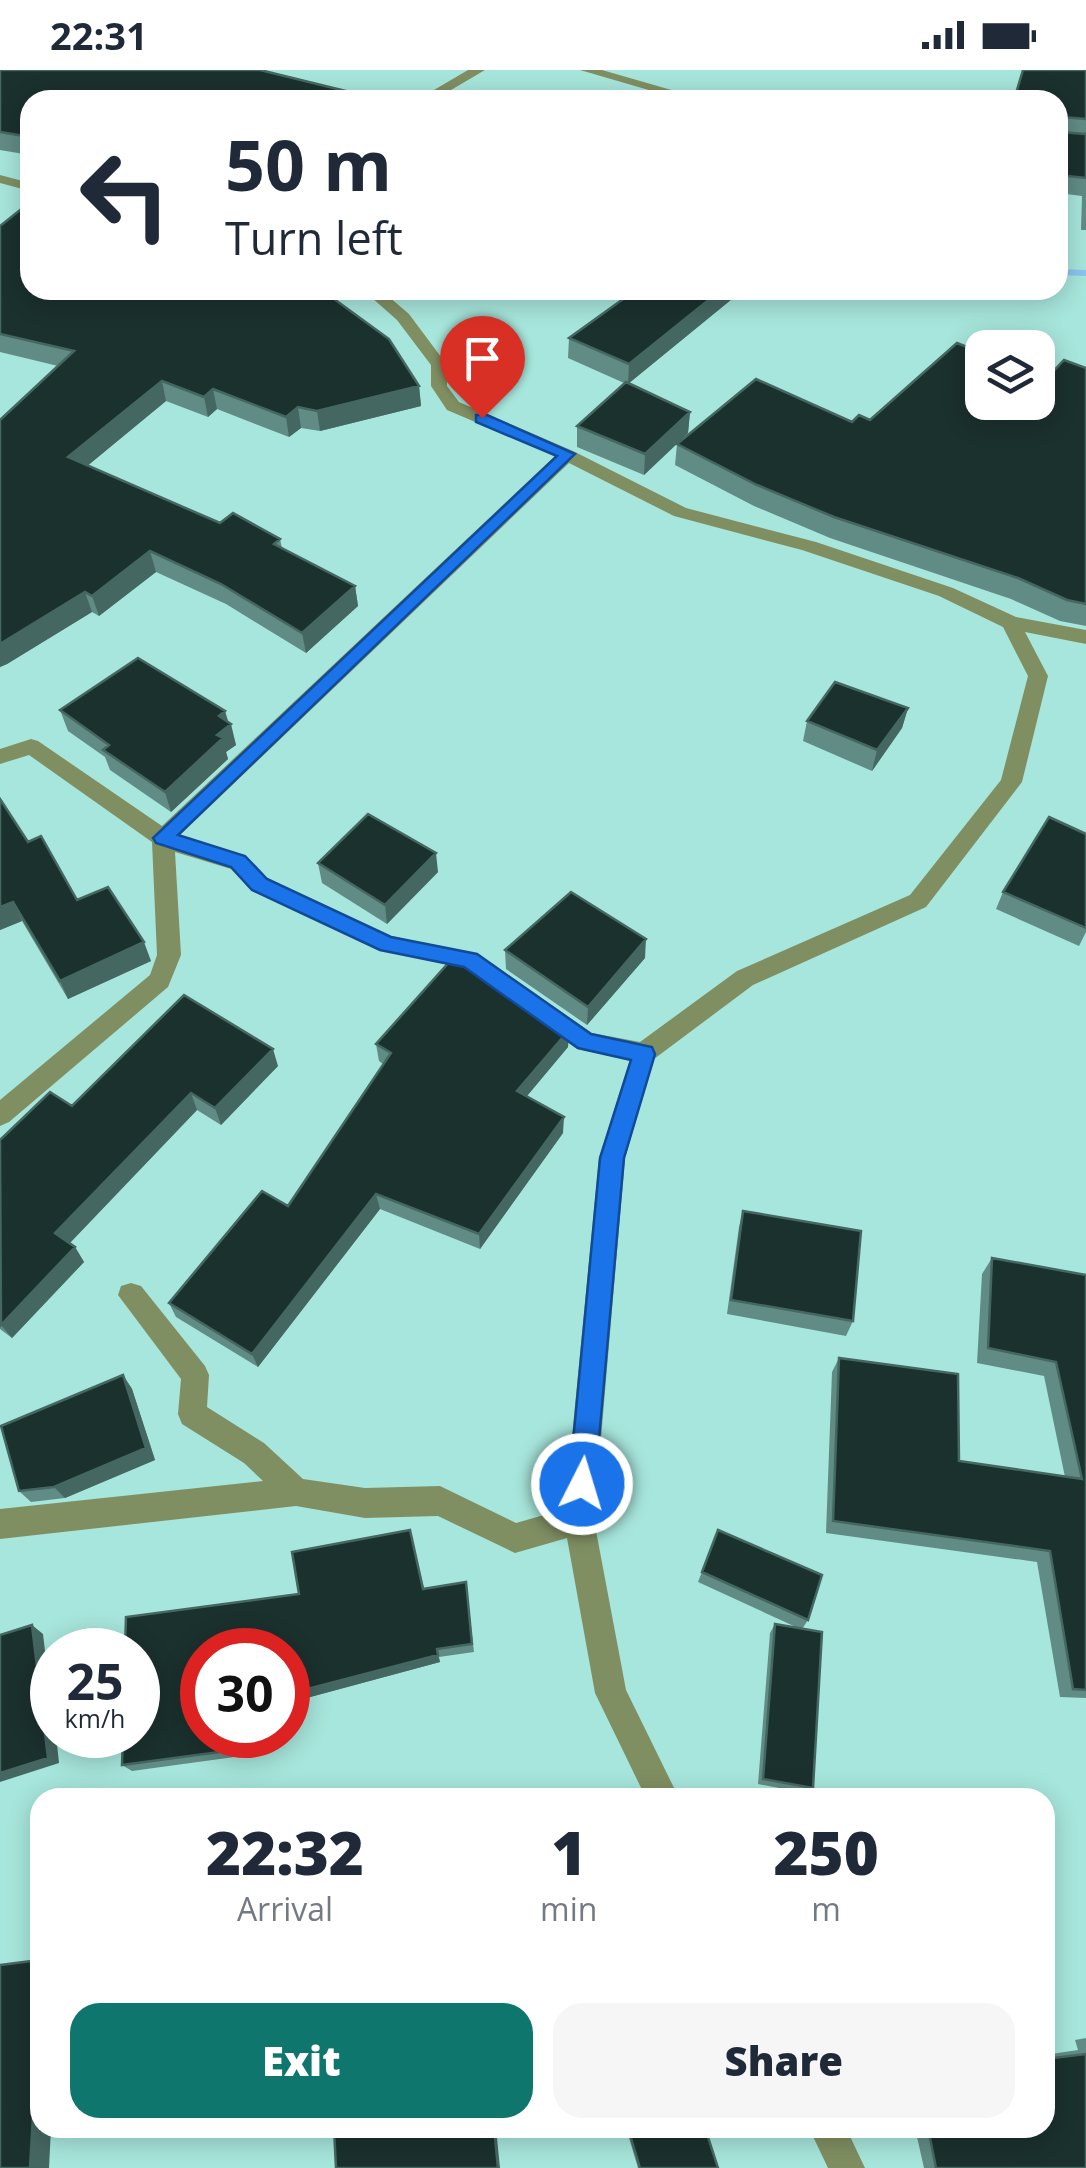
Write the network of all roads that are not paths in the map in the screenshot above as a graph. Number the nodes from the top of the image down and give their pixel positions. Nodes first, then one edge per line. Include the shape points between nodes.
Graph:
1 (478, 70) edge
2 (587, 70) edge
3 (442, 90) edge
4 (662, 90) edge
5 (383, 300) edge
6 (567, 454) junction
7 (1011, 623) junction
8 (1086, 637) edge
9 (0, 758) edge
10 (163, 838) junction
11 (644, 1054) junction
12 (0, 1115) edge
13 (132, 1295) dead end
14 (296, 1492) junction
15 (578, 1520) junction
16 (0, 1524) edge
17 (658, 1788) edge
18 (831, 2138) edge
19 (847, 2168) edge

1 - 3 street
2 - 4 street
5 - 6 street via 439,365 439,386 453,406
6 - 7 street via 680,512 946,592
6 - 10 street
7 - 8 street
7 - 11 street via 1038,676 1011,782 918,901 745,978
9 - 10 street via 31,746
10 - 11 street via 238,862 260,884 387,944 470,960 586,1042
10 - 12 street via 169,954 160,980
11 - 15 street via 612,1158
13 - 14 street via 195,1375 192,1414 254,1453
14 - 15 street via 365,1503 440,1502 515,1538
14 - 16 street
15 - 17 street via 611,1693
18 - 19 street

